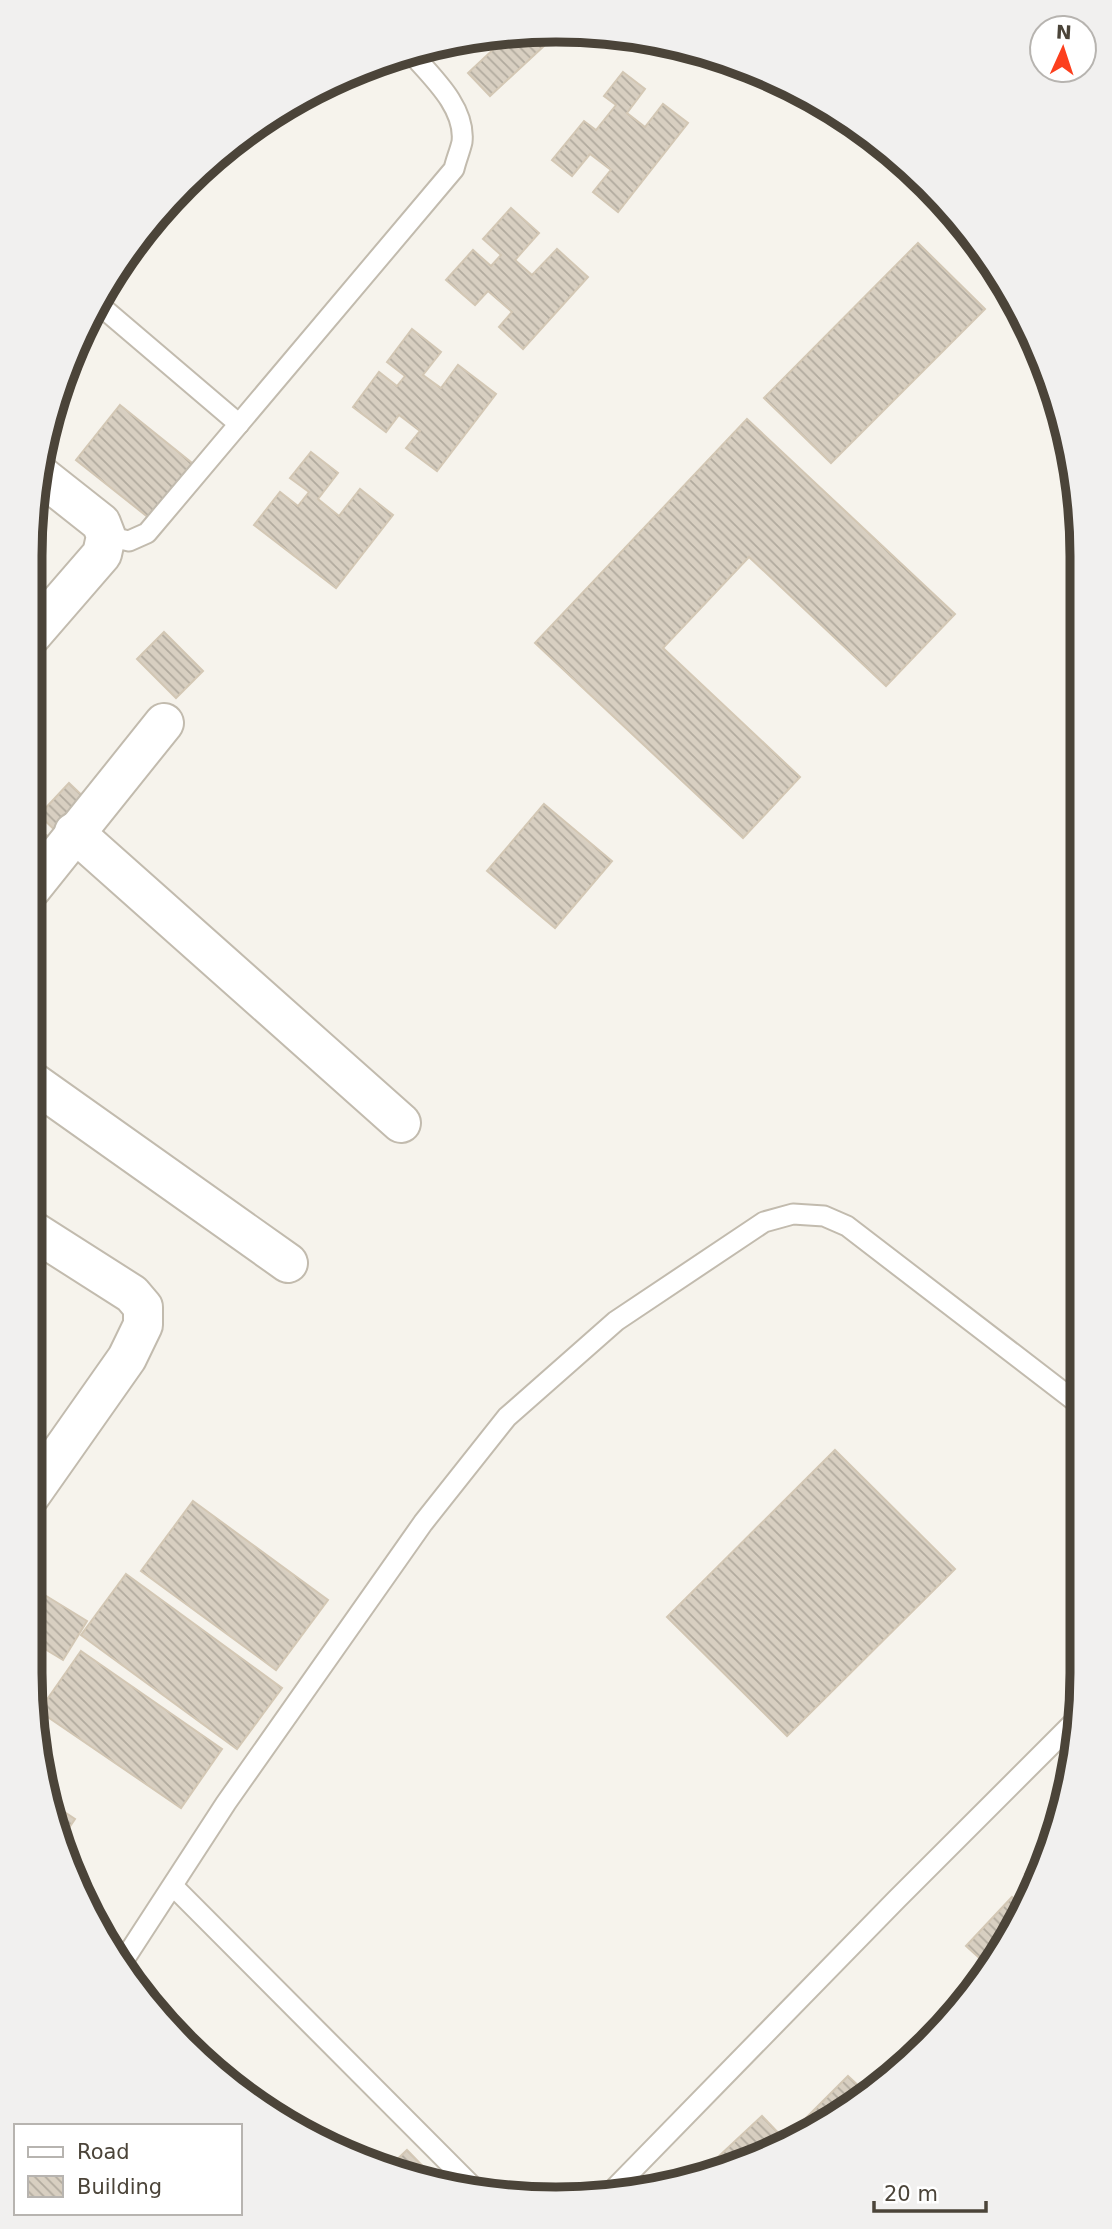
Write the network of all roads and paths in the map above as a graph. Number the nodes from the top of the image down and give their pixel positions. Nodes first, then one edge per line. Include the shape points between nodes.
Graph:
1 (418, 61) edge
2 (105, 310) edge
3 (239, 424) junction
4 (48, 481) edge
5 (106, 536) junction
6 (42, 623) edge
7 (163, 723) dead end
8 (74, 832) junction
9 (42, 873) edge
10 (42, 1089) edge
11 (401, 1123) dead end
12 (42, 1237) edge
13 (288, 1263) dead end
14 (1070, 1397) edge
15 (42, 1479) edge
16 (1067, 1730) edge
17 (173, 1886) junction
18 (127, 1956) edge
19 (465, 2179) edge
20 (619, 2183) edge

1 - 3 lane via 457,114 462,140 454,169
2 - 3 lane
3 - 5 lane via 147,533 129,541
4 - 5 street via 101,523
5 - 6 street via 102,554
7 - 8 street
8 - 9 street
8 - 11 street
10 - 13 street
12 - 15 street via 132,1294 143,1307 143,1325 127,1358
14 - 17 lane via 847,1226 824,1216 793,1214 764,1222 615,1321 508,1417 423,1523
16 - 20 lane
17 - 18 lane
17 - 19 lane

